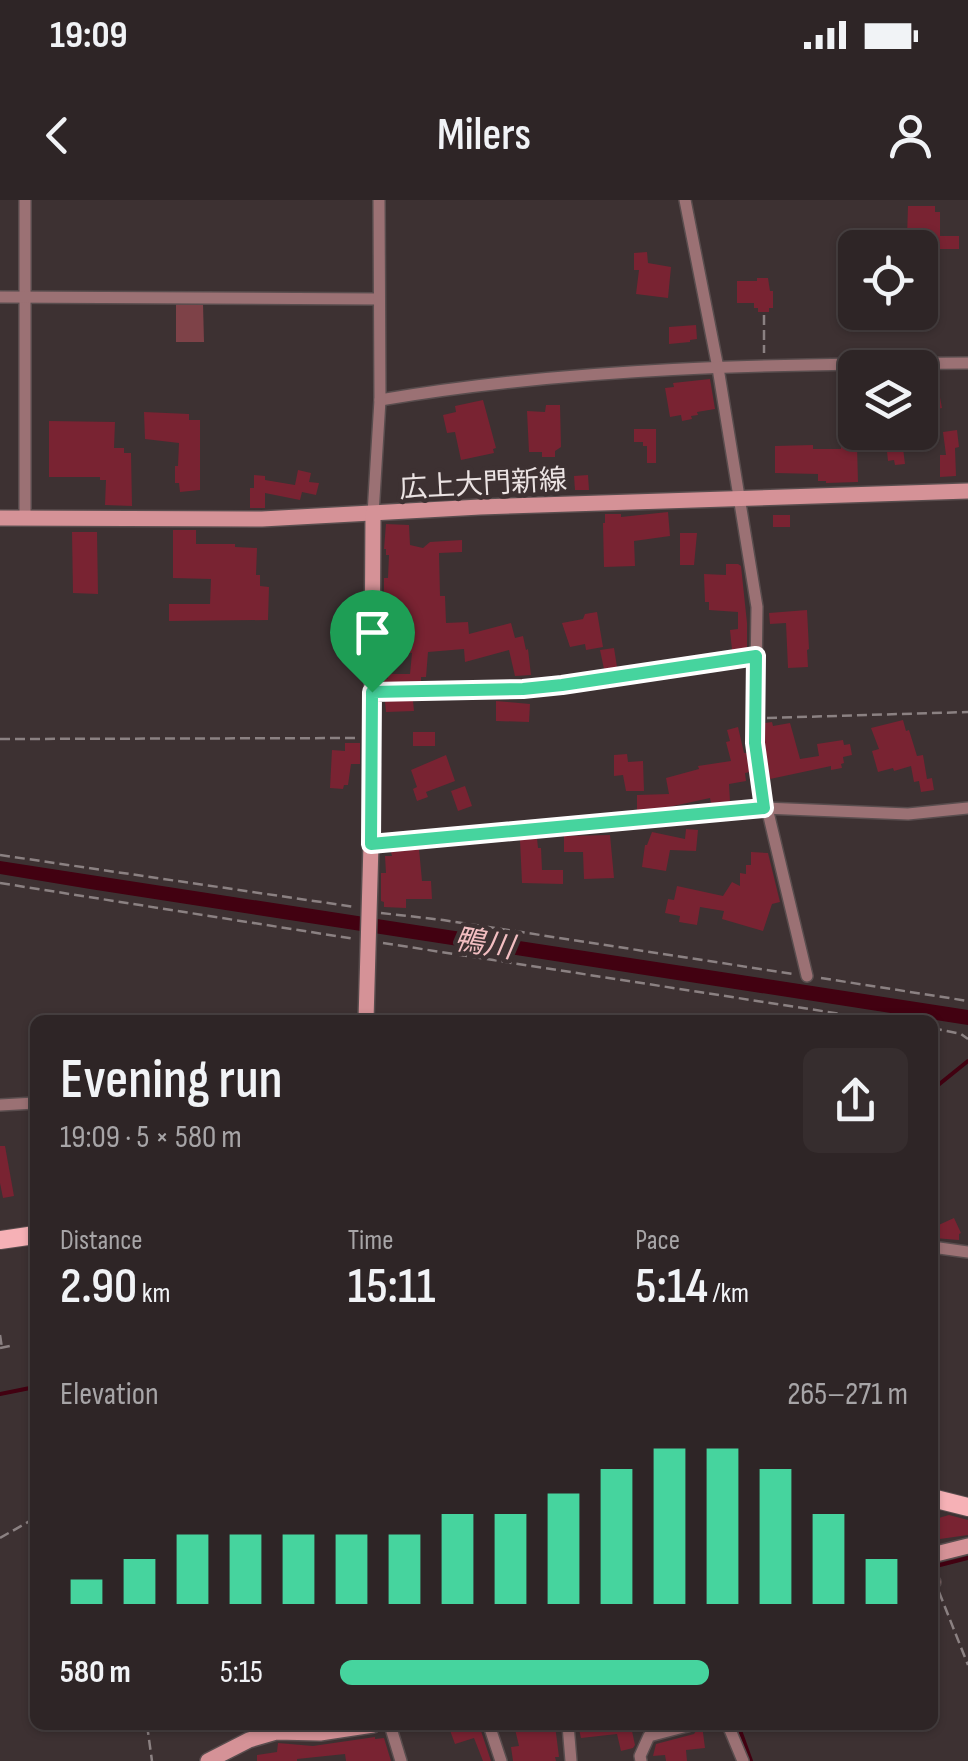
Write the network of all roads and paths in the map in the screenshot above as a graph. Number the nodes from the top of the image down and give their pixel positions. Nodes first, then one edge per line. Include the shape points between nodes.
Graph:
1 (25, 200) edge
2 (379, 200) edge
3 (685, 200) edge
4 (0, 297) edge
5 (25, 297) junction
6 (379, 299) junction
7 (764, 315) dead end
8 (968, 362) edge
9 (764, 366) junction
10 (718, 368) junction
11 (380, 400) junction
12 (968, 491) edge
13 (741, 498) junction
14 (373, 514) junction
15 (0, 518) edge
16 (25, 518) junction
17 (756, 656) junction
18 (372, 692) junction
19 (968, 712) edge
20 (755, 718) junction
21 (371, 738) junction
22 (0, 739) edge
23 (766, 808) junction
24 (968, 808) edge
25 (371, 844) junction
26 (0, 855) edge
27 (0, 883) edge
28 (368, 912) junction
29 (368, 939) junction
30 (807, 976) junction
31 (968, 1000) edge
32 (366, 1015) edge
33 (848, 1015) edge
34 (938, 1029) edge
35 (968, 1039) edge
36 (0, 1104) edge
37 (30, 1104) edge
38 (30, 1235) edge
39 (0, 1240) edge
40 (938, 1248) edge
41 (968, 1252) edge
42 (0, 1335) edge
43 (14, 1345) dead end
44 (1, 1348) edge
45 (938, 1500) edge
46 (968, 1507) edge
47 (30, 1521) edge
48 (0, 1538) edge
49 (968, 1546) edge
50 (938, 1554) edge
51 (938, 1592) edge
52 (968, 1665) edge
53 (148, 1730) edge
54 (299, 1730) edge
55 (392, 1730) edge
56 (492, 1730) edge
57 (568, 1730) edge
58 (671, 1730) edge
59 (730, 1730) edge
60 (152, 1761) edge
61 (208, 1761) edge
62 (401, 1761) edge
63 (501, 1761) edge
64 (571, 1761) edge
65 (641, 1761) edge
66 (742, 1761) edge

1 - 5 street
2 - 6 street
3 - 10 street
4 - 5 street
5 - 6 street
5 - 16 street
6 - 11 street
7 - 9 path
8 - 9 street
9 - 10 street
10 - 11 street via 512,381
10 - 13 street
11 - 14 street
12 - 13 main road, 広上大門新線
13 - 14 main road, 広上大門新線
13 - 17 street via 757,608
14 - 16 main road, 広上大門新線
14 - 18 main road
15 - 16 main road, 広上大門新線
17 - 18 street via 523,689
17 - 20 street
18 - 21 main road
19 - 20 path
20 - 23 street
21 - 22 path
21 - 25 main road
23 - 24 street via 908,814
23 - 25 street
23 - 30 street
25 - 28 main road
26 - 28 path
27 - 29 path
28 - 29 main road
28 - 30 path
29 - 32 main road
29 - 33 path
30 - 31 path
34 - 35 path
36 - 37 street
38 - 39 main road
40 - 41 street
42 - 44 path
43 - 44 path
45 - 46 main road
47 - 48 path
49 - 50 main road
51 - 52 path
53 - 60 path
54 - 61 main road via 250,1740
55 - 62 street
56 - 63 street
57 - 64 street
58 - 65 street via 648,1736
59 - 66 street

